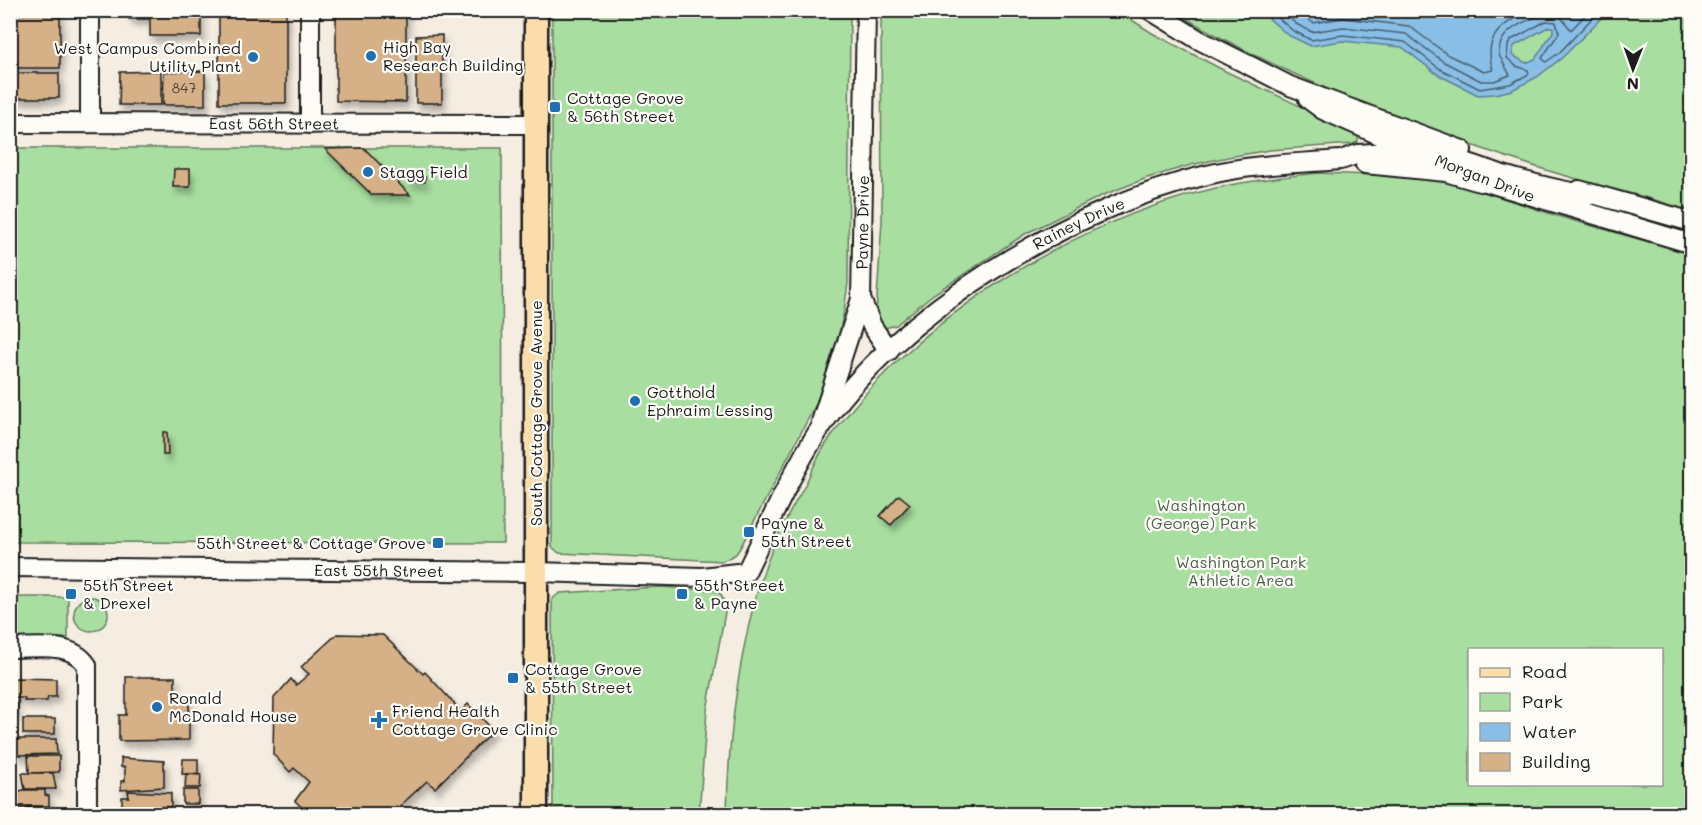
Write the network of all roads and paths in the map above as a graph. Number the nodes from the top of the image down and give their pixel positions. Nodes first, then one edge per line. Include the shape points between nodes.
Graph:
1 (90, 10) edge
2 (310, 10) edge
3 (536, 10) edge
4 (866, 10) edge
5 (1150, 10) edge
6 (1290, 86) junction
7 (10, 123) edge
8 (90, 123) junction
9 (310, 124) junction
10 (536, 124) junction
11 (1419, 153) junction
12 (1343, 159) junction
13 (1489, 183) junction
14 (1590, 195) junction
15 (1692, 222) edge
16 (1692, 244) edge
17 (861, 299) junction
18 (889, 351) junction
19 (857, 383) joint
20 (819, 429) junction
21 (10, 567) edge
22 (536, 572) junction
23 (746, 572) joint
24 (10, 648) edge
25 (87, 814) edge
26 (536, 814) edge

1 - 8 street
2 - 9 street
3 - 10 main road, South Cottage Grove Avenue
4 - 17 street, Payne Drive
5 - 6 street, Morgan Drive
6 - 11 street, Morgan Drive via 1323,110
6 - 14 street, Morgan Drive
7 - 8 street, East 56th Street
8 - 9 street, East 56th Street
9 - 10 street, East 56th Street
10 - 22 main road, South Cottage Grove Avenue
11 - 12 street, Rainey Drive via 1358,154
11 - 13 street, Morgan Drive via 1476,174
11 - 14 street via 1444,155 1562,191
12 - 13 street, Rainey Drive via 1366,165 1446,172
12 - 18 street, Rainey Drive via 1264,164 1208,174 1142,193 1029,248 962,290
13 - 16 street, Morgan Drive
14 - 15 street, Morgan Drive
17 - 18 street via 872,326
17 - 20 street, Payne Drive
18 - 19 street, Rainey Drive
19 - 20 street, Payne Drive
20 - 23 street, Payne Drive
21 - 22 street, East 55th Street
22 - 23 street, East 55th Street via 702,577
22 - 26 main road, South Cottage Grove Avenue
24 - 25 street via 67,649 87,666

